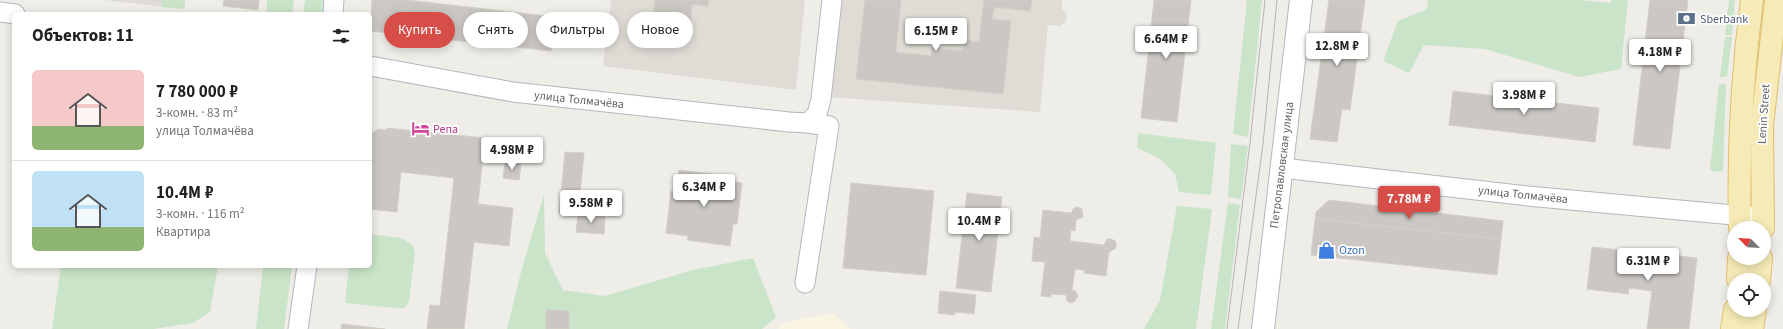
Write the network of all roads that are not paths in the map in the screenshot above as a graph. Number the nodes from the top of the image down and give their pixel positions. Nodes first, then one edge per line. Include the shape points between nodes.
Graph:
1 (334, 0) edge
2 (832, 0) edge
3 (1301, 0) edge
4 (1752, 0) edge
5 (1776, 0) edge
6 (0, 12) edge
7 (333, 12) edge
8 (12, 14) edge
9 (372, 66) edge
10 (808, 123) junction
11 (1282, 168) junction
12 (1739, 221) edge
13 (1764, 221) edge
14 (307, 268) edge
15 (805, 283) dead end
16 (1734, 317) edge
17 (1754, 317) edge
18 (298, 329) edge
19 (1263, 329) edge
20 (1732, 329) edge
21 (1752, 329) edge

1 - 7 street
2 - 10 street via 822,100 817,114
3 - 11 street, Петропавловская улица
4 - 12 main road, Lenin Street via 1742,104
5 - 13 main road, Lenin Street via 1762,126
6 - 8 street
9 - 10 street, улица Толмачёва via 514,92
10 - 15 street, улица Толмачёва via 829,126
11 - 12 street, улица Толмачёва
11 - 19 street, Петропавловская улица
14 - 18 street
16 - 20 main road
17 - 21 main road

